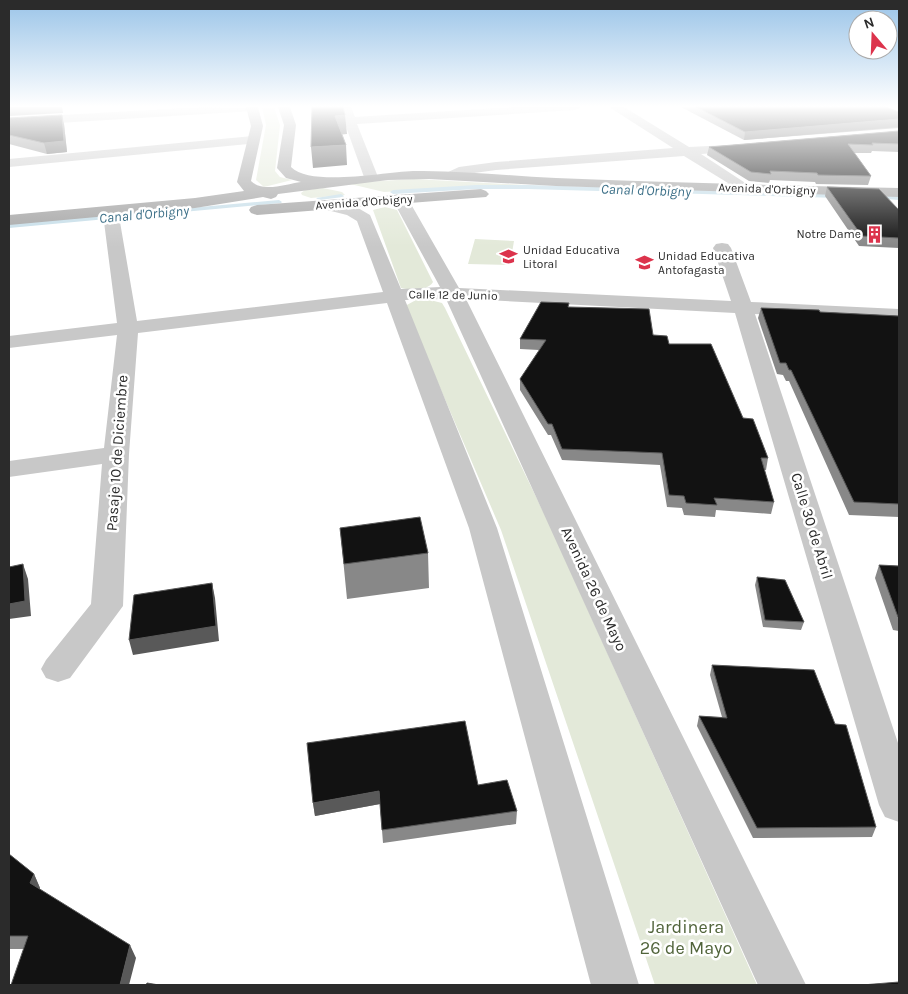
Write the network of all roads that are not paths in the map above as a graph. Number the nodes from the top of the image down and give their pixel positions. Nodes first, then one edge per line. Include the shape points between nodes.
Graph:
1 (29, 153) edge
2 (118, 153) edge
3 (250, 153) edge
4 (286, 153) edge
5 (363, 153) edge
6 (669, 153) edge
7 (690, 153) edge
8 (11, 164) edge
9 (451, 176) junction
10 (371, 177) junction
11 (746, 188) junction
12 (264, 193) junction
13 (899, 193) edge
14 (322, 194) junction
15 (397, 199) junction
16 (899, 204) edge
17 (9, 220) edge
18 (112, 222) junction
19 (9, 233) edge
20 (722, 248) dead end
21 (453, 293) junction
22 (393, 295) junction
23 (743, 308) junction
24 (899, 315) edge
25 (128, 329) junction
26 (9, 342) edge
27 (116, 454) junction
28 (9, 469) edge
29 (58, 669) dead end
30 (899, 805) edge
31 (615, 985) edge
32 (782, 985) edge

1 - 8 street
2 - 8 street
3 - 12 main road via 244,182 251,189
4 - 14 main road via 284,168
5 - 10 street
6 - 9 street via 496,166 464,170
7 - 11 street
9 - 10 main road, Avenida d'Orbigny
9 - 11 main road, Avenida d'Orbigny
10 - 14 main road, Avenida d'Orbigny
11 - 13 main road, Avenida d'Orbigny
12 - 14 main road
12 - 14 main road, Avenida d'Orbigny
12 - 17 main road, Avenida d'Orbigny via 195,203
14 - 15 main road, Avenida d'Orbigny
14 - 15 main road
14 - 18 main road, Avenida d'Orbigny
14 - 22 street via 364,218
15 - 16 main road, Avenida d'Orbigny via 519,193
15 - 21 street, Avenida 26 de Mayo
18 - 19 main road, Avenida d'Orbigny
18 - 25 street, Pasaje 10 de Diciembre
20 - 23 street, Calle 30 de Abril
21 - 22 street, Calle 12 de Junio
21 - 23 street, Calle 12 de Junio
21 - 32 street, Avenida 26 de Mayo
22 - 25 street, Calle 12 de Junio
22 - 31 street via 482,528
23 - 24 street, Calle 12 de Junio
23 - 30 street, Calle 30 de Abril
25 - 26 street, Calle 12 de Junio
25 - 27 street, Pasaje 10 de Diciembre
27 - 28 street
27 - 29 street, Pasaje 10 de Diciembre via 107,606

